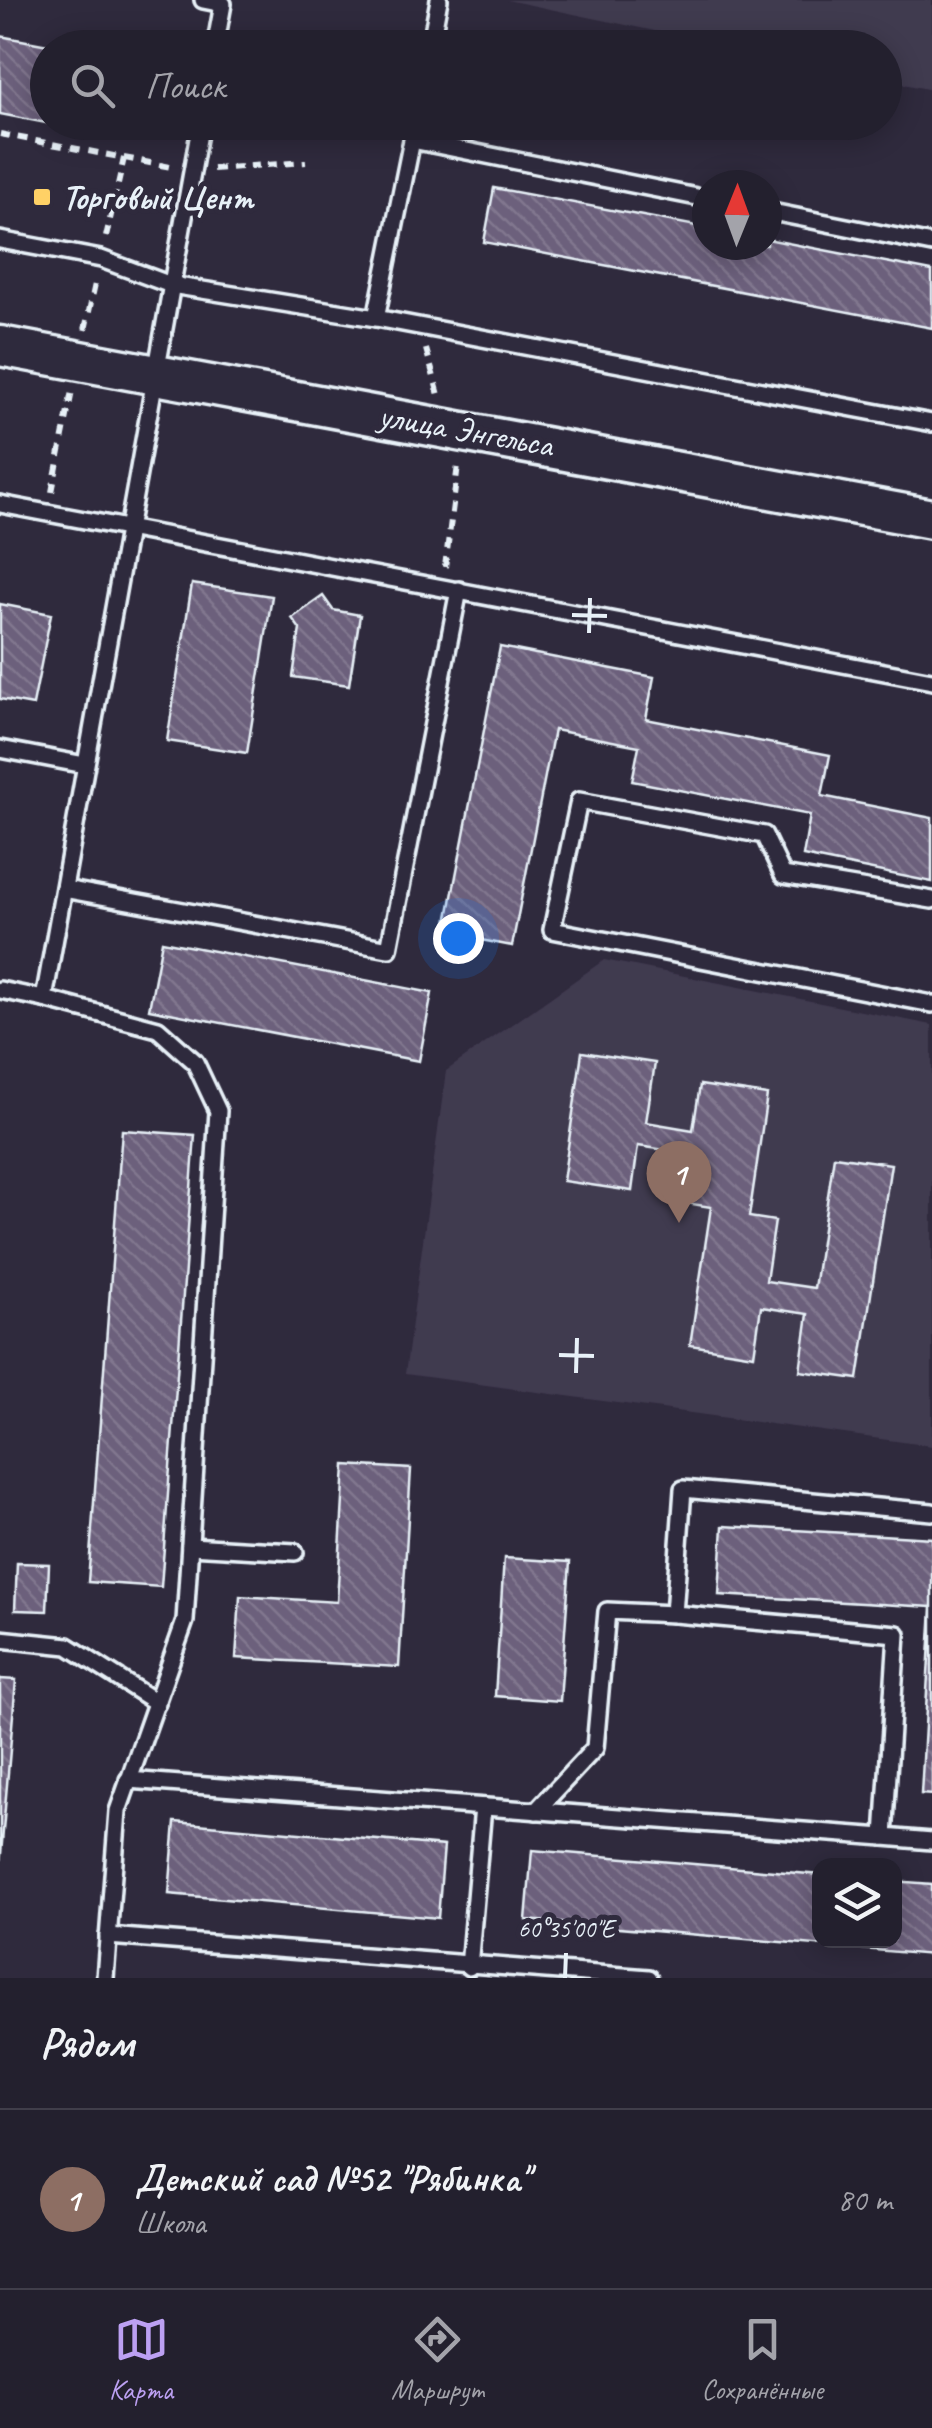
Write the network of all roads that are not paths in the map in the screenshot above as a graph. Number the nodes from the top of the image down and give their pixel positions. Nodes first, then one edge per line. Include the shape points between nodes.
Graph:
1 (203, 0) edge
2 (439, 0) edge
3 (223, 2) edge
4 (218, 30) edge
5 (433, 30) edge
6 (198, 140) edge
7 (412, 140) joint
8 (692, 196) edge
9 (782, 214) edge
10 (0, 240) edge
11 (932, 244) edge
12 (171, 286) junction
13 (376, 318) junction
14 (0, 346) edge
15 (156, 375) junction
16 (932, 422) edge
17 (0, 504) edge
18 (932, 519) edge
19 (128, 524) junction
20 (459, 590) junction
21 (932, 681) edge
22 (0, 749) edge
23 (85, 766) junction
24 (64, 889) junction
25 (932, 900) edge
26 (0, 990) edge
27 (44, 999) junction
28 (932, 1004) edge
29 (932, 1512) edge
30 (190, 1546) junction
31 (294, 1552) dead end
32 (674, 1614) junction
33 (0, 1639) edge
34 (156, 1703) junction
35 (128, 1780) junction
36 (483, 1807) junction
37 (536, 1811) junction
38 (884, 1837) junction
39 (932, 1841) edge
40 (108, 1936) junction
41 (469, 1967) junction
42 (105, 1978) edge
43 (649, 1978) edge

1 - 3 lane
2 - 5 lane
3 - 4 lane
6 - 12 lane
7 - 8 lane
7 - 13 lane
9 - 11 lane
10 - 12 lane via 101,259
12 - 13 lane
12 - 15 lane
13 - 16 lane
14 - 15 street, улица Энгельса
15 - 18 street, улица Энгельса
15 - 19 lane
17 - 19 lane
19 - 20 lane
19 - 23 lane
20 - 21 lane
20 - 24 lane via 388,949
22 - 23 lane
23 - 24 lane
24 - 27 lane
25 - 28 lane via 782,875 764,835 579,801 552,930
26 - 27 lane
27 - 30 lane via 158,1029 196,1062 218,1111
29 - 32 lane via 683,1490
30 - 31 lane
30 - 34 lane via 185,1622
32 - 37 lane via 607,1611 595,1748
32 - 38 lane via 897,1634
33 - 34 lane via 68,1646
34 - 35 lane
35 - 36 lane
35 - 40 lane via 118,1811
36 - 37 lane
36 - 41 lane
37 - 38 lane
38 - 39 lane
40 - 41 lane
40 - 42 lane
41 - 43 lane

